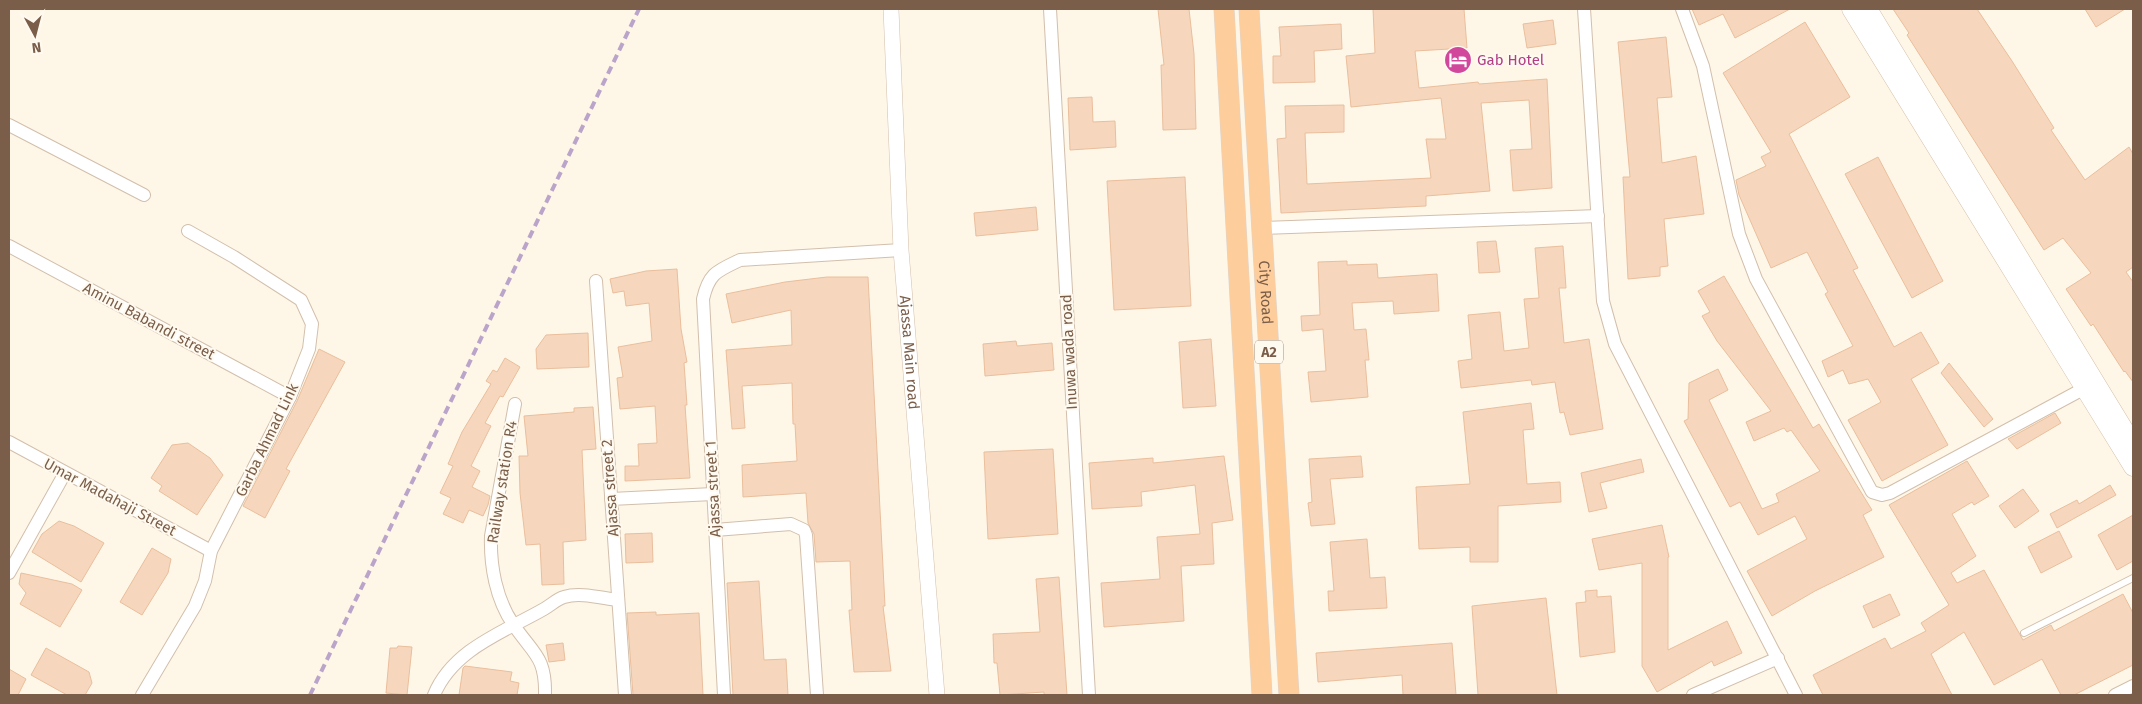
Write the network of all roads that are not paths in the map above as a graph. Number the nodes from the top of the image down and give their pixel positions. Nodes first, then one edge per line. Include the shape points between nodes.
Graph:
1 (891, 9) edge
2 (1050, 9) edge
3 (1224, 9) edge
4 (1249, 9) edge
5 (1584, 9) edge
6 (1682, 9) edge
7 (1851, 9) edge
8 (1868, 9) edge
9 (9, 125) edge
10 (144, 195) dead end
11 (1598, 216) junction
12 (1262, 228) junction
13 (188, 231) dead end
14 (9, 246) edge
15 (902, 250) junction
16 (596, 281) dead end
17 (2085, 388) junction
18 (290, 397) junction
19 (515, 404) dead end
20 (9, 442) edge
21 (2133, 444) edge
22 (2133, 467) edge
23 (65, 473) junction
24 (712, 494) junction
25 (611, 499) junction
26 (715, 530) junction
27 (211, 551) junction
28 (9, 573) edge
29 (2133, 578) edge
30 (618, 600) junction
31 (512, 624) junction
32 (2024, 633) dead end
33 (1778, 658) junction
34 (2133, 686) edge
35 (142, 695) edge
36 (434, 695) edge
37 (545, 695) edge
38 (625, 695) edge
39 (724, 695) edge
40 (817, 695) edge
41 (937, 695) edge
42 (1089, 695) edge
43 (1262, 695) edge
44 (1289, 695) edge
45 (1693, 695) edge
46 (1796, 695) edge
47 (2115, 695) edge

1 - 15 street, Ajassa Main road
2 - 42 street, Inuwa wada road
3 - 43 highway, City Road / A2
4 - 12 highway, City Road / A2
5 - 11 street
6 - 17 street via 1703,66 1739,234 1756,279 1872,492 1890,493
7 - 17 main road
8 - 21 main road
9 - 10 street
11 - 12 street
11 - 33 street via 1603,301 1615,344
12 - 44 highway, City Road / A2
13 - 18 street, Garba Ahmad Link via 301,300 312,324 309,349
14 - 18 street, Aminu Babandi street
15 - 24 street, Ajassa street 1 via 740,260 719,270 707,282 703,299
15 - 41 street, Ajassa Main road
16 - 25 street, Ajassa street 2
17 - 22 main road
18 - 27 street, Garba Ahmad Link
19 - 31 street, Railway station R4 via 491,536 491,554 500,599
20 - 23 street, Umar Madahaji Street
23 - 27 street, Umar Madahaji Street
23 - 28 street
24 - 25 street
24 - 26 street, Ajassa street 1
25 - 30 street, Ajassa street 2
26 - 39 street, Ajassa street 1
26 - 40 street via 792,524 804,530
27 - 35 street, Garba Ahmad Link via 195,606
29 - 32 lane
30 - 31 street via 575,595 563,597
30 - 38 street, Ajassa street 2
31 - 36 street via 458,660 440,680
31 - 37 street, Railway station R4 via 538,655 545,671
33 - 45 street
33 - 46 street
34 - 47 street

